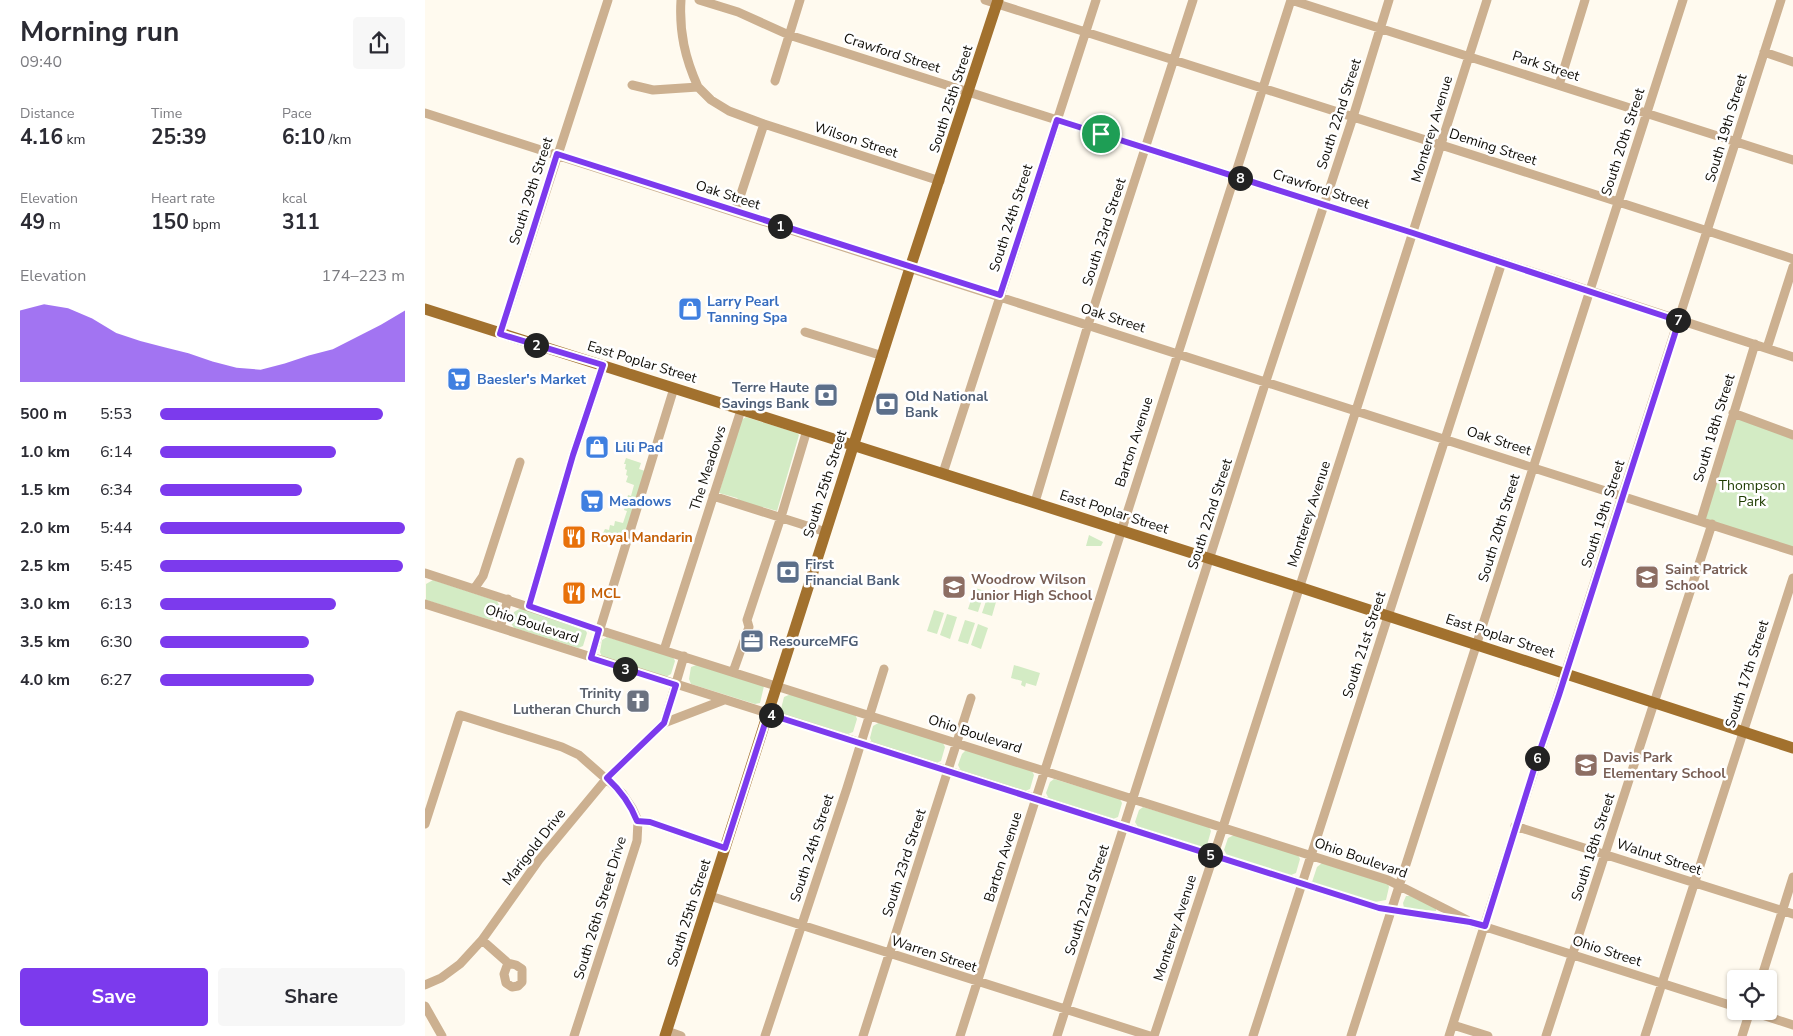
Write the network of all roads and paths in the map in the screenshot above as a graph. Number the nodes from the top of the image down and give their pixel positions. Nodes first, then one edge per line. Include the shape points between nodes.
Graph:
1 (608, 0) edge
2 (681, 0) edge
3 (699, 0) edge
4 (800, 0) edge
5 (985, 0) edge
6 (1096, 0) edge
7 (1193, 0) edge
8 (1291, 0) edge
9 (1389, 0) edge
10 (1487, 0) edge
11 (1585, 0) edge
12 (1683, 0) edge
13 (1781, 0) edge
14 (998, 2) edge
15 (1379, 29) junction
16 (1085, 33) junction
17 (789, 35) junction
18 (1764, 52) junction
19 (1469, 56) junction
20 (1174, 60) junction
21 (1793, 62) edge
22 (775, 81) dead end
23 (1559, 84) junction
24 (632, 85) dead end
25 (698, 87) junction
26 (1264, 88) junction
27 (969, 92) junction
28 (425, 113) edge
29 (1647, 114) junction
30 (1353, 117) junction
31 (1057, 120) junction
32 (764, 124) junction
33 (1736, 142) junction
34 (1442, 145) junction
35 (1145, 148) junction
36 (557, 154) junction
37 (1793, 160) edge
38 (1235, 176) junction
39 (940, 181) junction
40 (1618, 202) junction
41 (1324, 205) junction
42 (735, 212) junction
43 (1707, 230) junction
44 (1413, 233) junction
45 (1793, 259) edge
46 (1502, 262) junction
47 (1793, 267) edge
48 (910, 268) junction
49 (1589, 291) junction
50 (1000, 295) junction
51 (425, 309) edge
52 (1679, 321) junction
53 (1088, 325) junction
54 (805, 332) dead end
55 (500, 334) junction
56 (1755, 344) junction
57 (1767, 348) junction
58 (1177, 353) junction
59 (883, 356) junction
60 (1793, 357) edge
61 (603, 365) junction
62 (1267, 381) junction
63 (674, 388) junction
64 (741, 410) junction
65 (1357, 410) junction
66 (1733, 413) junction
67 (807, 430) junction
68 (1793, 434) edge
69 (1445, 438) junction
70 (854, 444) junction
71 (520, 462) dead end
72 (1533, 467) junction
73 (943, 473) junction
74 (713, 496) junction
75 (1623, 496) junction
76 (1035, 502) junction
77 (781, 517) junction
78 (1701, 520) junction
79 (1712, 524) junction
80 (1121, 530) junction
81 (826, 532) junction
82 (1793, 551) edge
83 (1210, 558) junction
84 (425, 573) edge
85 (1793, 578) edge
86 (1299, 587) junction
87 (475, 589) junction
88 (509, 599) junction
89 (425, 604) edge
90 (529, 606) junction
91 (1388, 616) junction
92 (500, 628) junction
93 (599, 630) junction
94 (1477, 644) junction
95 (664, 650) junction
96 (684, 656) junction
97 (591, 658) junction
98 (883, 669) dead end
99 (733, 672) junction
100 (1566, 673) junction
101 (676, 685) junction
102 (777, 686) junction
103 (971, 698) dead end
104 (723, 700) junction
105 (1655, 702) junction
106 (768, 714) junction
107 (869, 715) junction
108 (664, 723) junction
109 (1743, 731) junction
110 (957, 743) junction
111 (859, 744) junction
112 (1793, 748) edge
113 (1045, 771) junction
114 (948, 772) junction
115 (607, 778) junction
116 (1134, 799) junction
117 (1036, 800) junction
118 (637, 821) junction
119 (425, 824) edge
120 (1515, 826) junction
121 (1125, 827) junction
122 (1223, 828) junction
123 (725, 848) junction
124 (1606, 854) junction
125 (1213, 856) junction
126 (1312, 856) junction
127 (1793, 878) edge
128 (1693, 883) junction
129 (1302, 884) junction
130 (1401, 885) junction
131 (710, 896) junction
132 (1782, 910) junction
133 (1392, 911) junction
134 (1793, 914) edge
135 (1470, 922) junction
136 (801, 926) junction
137 (1485, 926) junction
138 (482, 940) junction
139 (889, 954) junction
140 (1573, 954) junction
141 (508, 963) dead end
142 (1764, 970) edge
143 (978, 982) junction
144 (1662, 984) junction
145 (425, 985) edge
146 (1727, 1004) edge
147 (425, 1006) edge
148 (1066, 1009) junction
149 (1747, 1020) edge
150 (1777, 1020) edge
151 (1453, 1025) junction
152 (1793, 1025) edge
153 (666, 1034) edge
154 (442, 1036) edge
155 (574, 1036) edge
156 (681, 1036) edge
157 (765, 1036) edge
158 (863, 1036) edge
159 (960, 1036) edge
160 (1057, 1036) edge
161 (1150, 1036) edge
162 (1154, 1036) edge
163 (1253, 1036) edge
164 (1351, 1036) edge
165 (1449, 1036) edge
166 (1488, 1036) edge
167 (1547, 1036) edge
168 (1645, 1036) edge
169 (1742, 1036) edge

1 - 36 street, South 29th Street
2 - 25 street via 680,18 688,65
3 - 17 street, Crawford Street via 738,12
4 - 17 street
5 - 14 street, Deming Street
6 - 16 street, South 24th Street
7 - 20 street, South 23rd Street
8 - 15 street, Park Street
8 - 26 street, Barton Avenue
9 - 15 street, South 22nd Street
10 - 19 street, Monterey Avenue
11 - 23 street
12 - 29 street, South 20th Street
13 - 18 street, South 19th Street
14 - 16 street, Deming Street
14 - 27 main road, South 25th Street
15 - 19 street, Park Street
15 - 30 street, South 22nd Street
16 - 20 street, Deming Street
16 - 31 street, South 24th Street
17 - 22 street
17 - 27 street, Crawford Street
18 - 21 street
18 - 33 street, South 19th Street
19 - 23 street, Park Street
19 - 34 street, Monterey Avenue
20 - 26 street, Deming Street
20 - 35 street, South 23rd Street
23 - 29 street, Park Street
24 - 25 street via 653,90
25 - 32 street, Wilson Street via 729,111
26 - 30 street, Deming Street
26 - 38 street, Barton Avenue
27 - 31 street, Crawford Street
27 - 39 main road, South 25th Street
28 - 36 street, Oak Street
29 - 33 street, Park Street
29 - 40 street, South 20th Street
30 - 34 street, Deming Street
30 - 41 street, South 22nd Street
31 - 35 street, Crawford Street
31 - 50 street, South 24th Street
32 - 39 street, Wilson Street
32 - 42 street
33 - 37 street, Park Street
33 - 43 street, South 19th Street
34 - 40 street, Deming Street
34 - 44 street, Monterey Avenue
35 - 38 street, Crawford Street
35 - 53 street, South 23rd Street
36 - 42 street, Oak Street
36 - 55 street, South 29th Street
38 - 41 street, Crawford Street
38 - 58 street, Barton Avenue
39 - 48 main road, South 25th Street
40 - 43 street, Deming Street
40 - 49 street, South 20th Street
41 - 44 street, Crawford Street
41 - 62 street, South 22nd Street
42 - 48 street, Oak Street
43 - 45 street, Deming Street
43 - 52 street, South 19th Street
44 - 46 street, Crawford Street
44 - 65 street, Monterey Avenue
46 - 49 street, Crawford Street
46 - 69 street, South 21st Street
47 - 57 street
48 - 50 street, Oak Street
48 - 59 main road, South 25th Street
49 - 52 street, Crawford Street
49 - 72 street, South 20th Street
50 - 53 street, Oak Street
50 - 73 street, South 24th Street
51 - 55 main road, East Poplar Street
52 - 56 street, Crawford Street
52 - 75 street, South 19th Street
53 - 58 street, Oak Street
53 - 76 street, South 23rd Street
54 - 59 street
55 - 61 main road, East Poplar Street
56 - 57 street, Crawford Street
56 - 66 street, South 18th Street
57 - 60 street, Crawford Street
58 - 62 street, Oak Street
58 - 80 street, Barton Avenue
59 - 70 main road, South 25th Street
61 - 63 main road, East Poplar Street
61 - 90 street
62 - 65 street, Oak Street
62 - 83 street, South 22nd Street
63 - 64 main road, East Poplar Street
63 - 93 street
64 - 67 main road, East Poplar Street
64 - 74 street, The Meadows
65 - 69 street, Oak Street
65 - 86 street, Monterey Avenue
66 - 68 street
66 - 78 street, South 18th Street
67 - 70 main road, East Poplar Street
67 - 77 street
69 - 72 street, Oak Street
69 - 91 street, South 21st Street
70 - 73 main road, East Poplar Street
70 - 81 main road, South 25th Street
71 - 87 street via 483,576
72 - 75 street, Oak Street
72 - 94 street, South 20th Street
73 - 76 main road, East Poplar Street
74 - 77 street
74 - 95 street, The Meadows
75 - 78 street, Oak Street
75 - 100 street, South 19th Street
76 - 80 main road, East Poplar Street
77 - 81 street
77 - 99 street
78 - 79 street, Oak Street
79 - 82 street, Oak Street
79 - 105 street, South 18th Street
80 - 83 main road, East Poplar Street
80 - 113 street, Barton Avenue
81 - 102 main road, South 25th Street
83 - 86 main road, East Poplar Street
83 - 116 street, South 22nd Street
84 - 87 street, Ohio Boulevard
85 - 109 street, South 17th Street
86 - 91 main road, East Poplar Street
86 - 122 street, Monterey Avenue
87 - 88 street, Ohio Boulevard
88 - 90 street, Ohio Boulevard
88 - 92 street
89 - 92 street, Ohio Boulevard
90 - 93 street, Ohio Boulevard
91 - 94 main road, East Poplar Street
91 - 126 street, South 21st Street
92 - 97 street, Ohio Boulevard
93 - 95 street, Ohio Boulevard
93 - 97 street
94 - 100 main road, East Poplar Street
94 - 130 street, South 20th Street
95 - 96 street, Ohio Boulevard
96 - 99 street, Ohio Boulevard
96 - 101 street, Marigold Drive
97 - 101 street, Ohio Boulevard
98 - 107 street, South 24th Street
99 - 102 street, Ohio Boulevard
100 - 105 main road, East Poplar Street
100 - 120 street, South 19th Street
101 - 104 street, Ohio Boulevard
101 - 108 street, Marigold Drive
102 - 106 main road, South 25th Street
102 - 107 street, Ohio Boulevard
103 - 110 street, South 23rd Street
104 - 106 street, Ohio Boulevard
104 - 108 street, Marigold Drive
105 - 109 main road, East Poplar Street
105 - 124 street, South 18th Street
106 - 111 street, Ohio Boulevard
106 - 123 main road, South 25th Street
107 - 110 street, Ohio Boulevard
107 - 111 street, South 24th Street
108 - 115 street, Marigold Drive
109 - 112 main road, East Poplar Street
109 - 128 street, South 17th Street
110 - 113 street, Ohio Boulevard
110 - 114 street, South 23rd Street
111 - 114 street, Ohio Boulevard
111 - 136 street, South 24th Street
113 - 116 street, Ohio Boulevard
113 - 117 street, Barton Avenue
114 - 117 street, Ohio Boulevard
114 - 139 street, South 23rd Street
115 - 118 street, South 26th Street Drive via 622,793
115 - 119 street, South 26th Street Drive via 579,755 562,747 460,716
115 - 138 street, Marigold Drive via 539,860
116 - 121 street, South 22nd Street
116 - 122 street, Ohio Boulevard
117 - 121 street, Ohio Boulevard
117 - 143 street, Barton Avenue
118 - 123 street via 650,822
118 - 155 street, South 26th Street Drive via 637,840 632,858
120 - 124 street, Walnut Street
120 - 137 street, South 19th Street
121 - 125 street, Ohio Boulevard
121 - 148 street, South 22nd Street
122 - 125 street, Monterey Avenue
122 - 126 street, Ohio Boulevard
123 - 131 main road, South 25th Street
124 - 128 street, Walnut Street
124 - 140 street, South 18th Street
125 - 129 street, Ohio Boulevard
125 - 162 street, Monterey Avenue
126 - 129 street, South 21st Street
126 - 130 street, Ohio Boulevard
127 - 132 street
128 - 132 street, Walnut Street
128 - 144 street, South 17th Street
129 - 133 street, Ohio Boulevard
129 - 163 street, South 21st Street
130 - 133 street, South 20th Street
130 - 135 street, Ohio Boulevard
131 - 136 street, Warren Street
131 - 153 main road, South 25th Street
132 - 134 street, Walnut Street
132 - 142 street
133 - 135 street, Ohio Boulevard
133 - 164 street, South 20th Street
135 - 137 street, Ohio Street
136 - 139 street, Warren Street
136 - 157 street, South 24th Street
137 - 140 street, Ohio Street
137 - 151 street, South 19th Street
138 - 141 street
138 - 145 street, Marigold Drive via 460,964
139 - 143 street, Warren Street
139 - 158 street, South 23rd Street
140 - 144 street, Ohio Street
140 - 167 street, South 18th Street
143 - 148 street, Warren Street
143 - 159 street, Barton Avenue
144 - 146 street, Ohio Street
144 - 168 street, South 17th Street
147 - 154 street
148 - 160 street, South 22nd Street
148 - 161 street, Warren Street
149 - 169 street
150 - 152 street
151 - 165 street, South 19th Street
151 - 166 street
153 - 156 street

